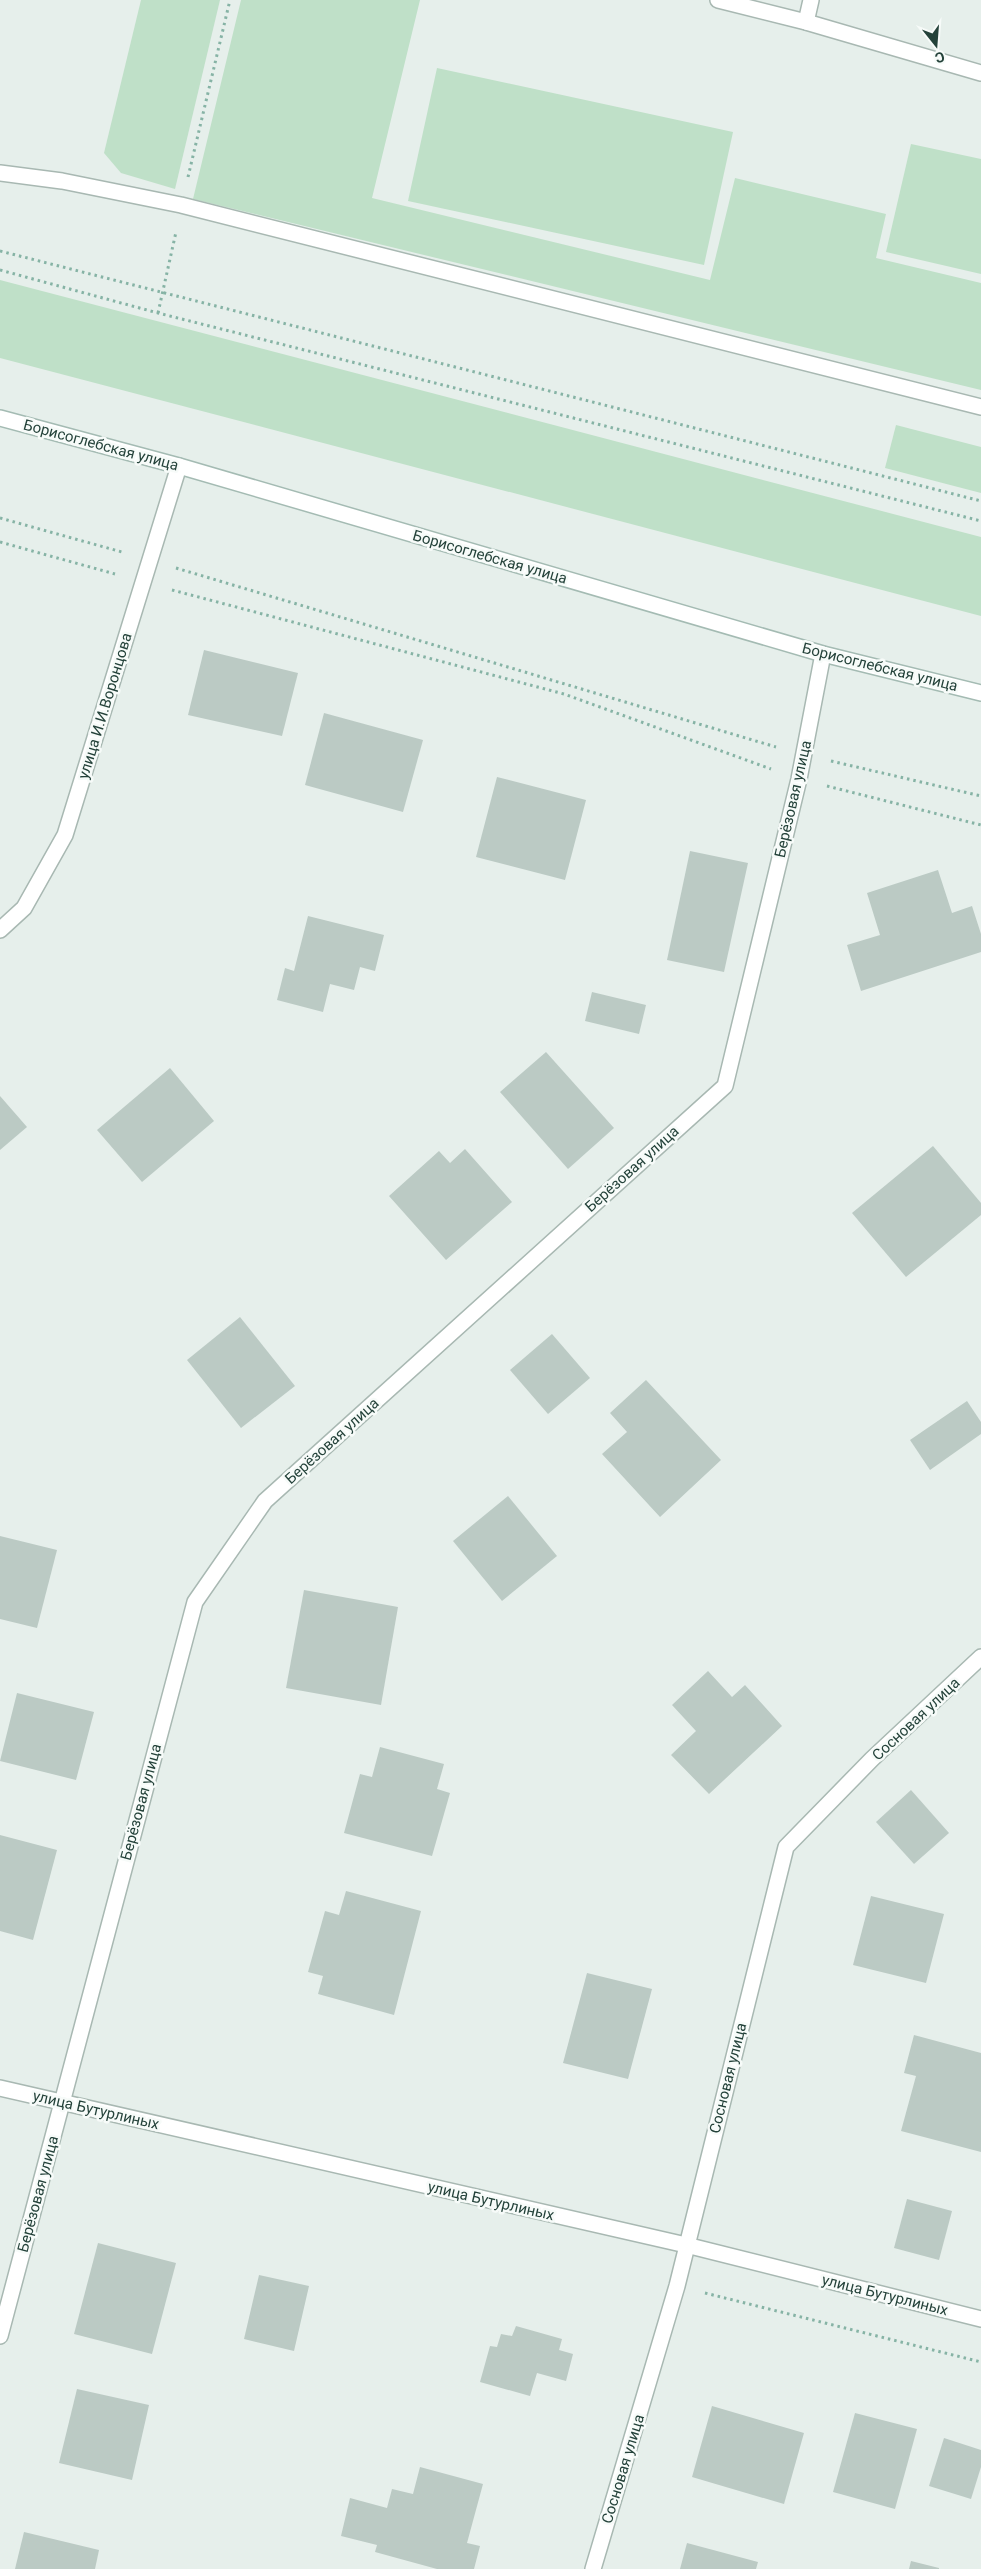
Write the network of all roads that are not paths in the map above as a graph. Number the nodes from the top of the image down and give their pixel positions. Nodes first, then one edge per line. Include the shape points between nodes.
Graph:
1 (718, 0) edge
2 (811, 0) edge
3 (806, 22) junction
4 (981, 73) edge
5 (0, 173) edge
6 (981, 407) edge
7 (0, 418) edge
8 (179, 466) junction
9 (823, 654) junction
10 (981, 693) edge
11 (0, 930) edge
12 (981, 1657) edge
13 (0, 2088) edge
14 (62, 2103) junction
15 (686, 2245) junction
16 (981, 2319) edge
17 (0, 2336) edge
18 (593, 2569) edge

1 - 3 street
2 - 3 street
3 - 4 street
5 - 6 street via 62,181 182,205
7 - 8 street, Борисоглебская улица
8 - 9 street, Борисоглебская улица
8 - 11 street, улица И.И.Воронцова via 65,835 24,908
9 - 10 street, Борисоглебская улица
9 - 14 street, Берёзовая улица via 799,778 725,1086 265,1501 195,1602
12 - 15 street, Сосновая улица via 872,1759 786,1847
13 - 14 street, улица Бутурлиных
14 - 15 street, улица Бутурлиных
14 - 17 street, Берёзовая улица
15 - 16 street, улица Бутурлиных
15 - 18 street, Сосновая улица via 678,2286

